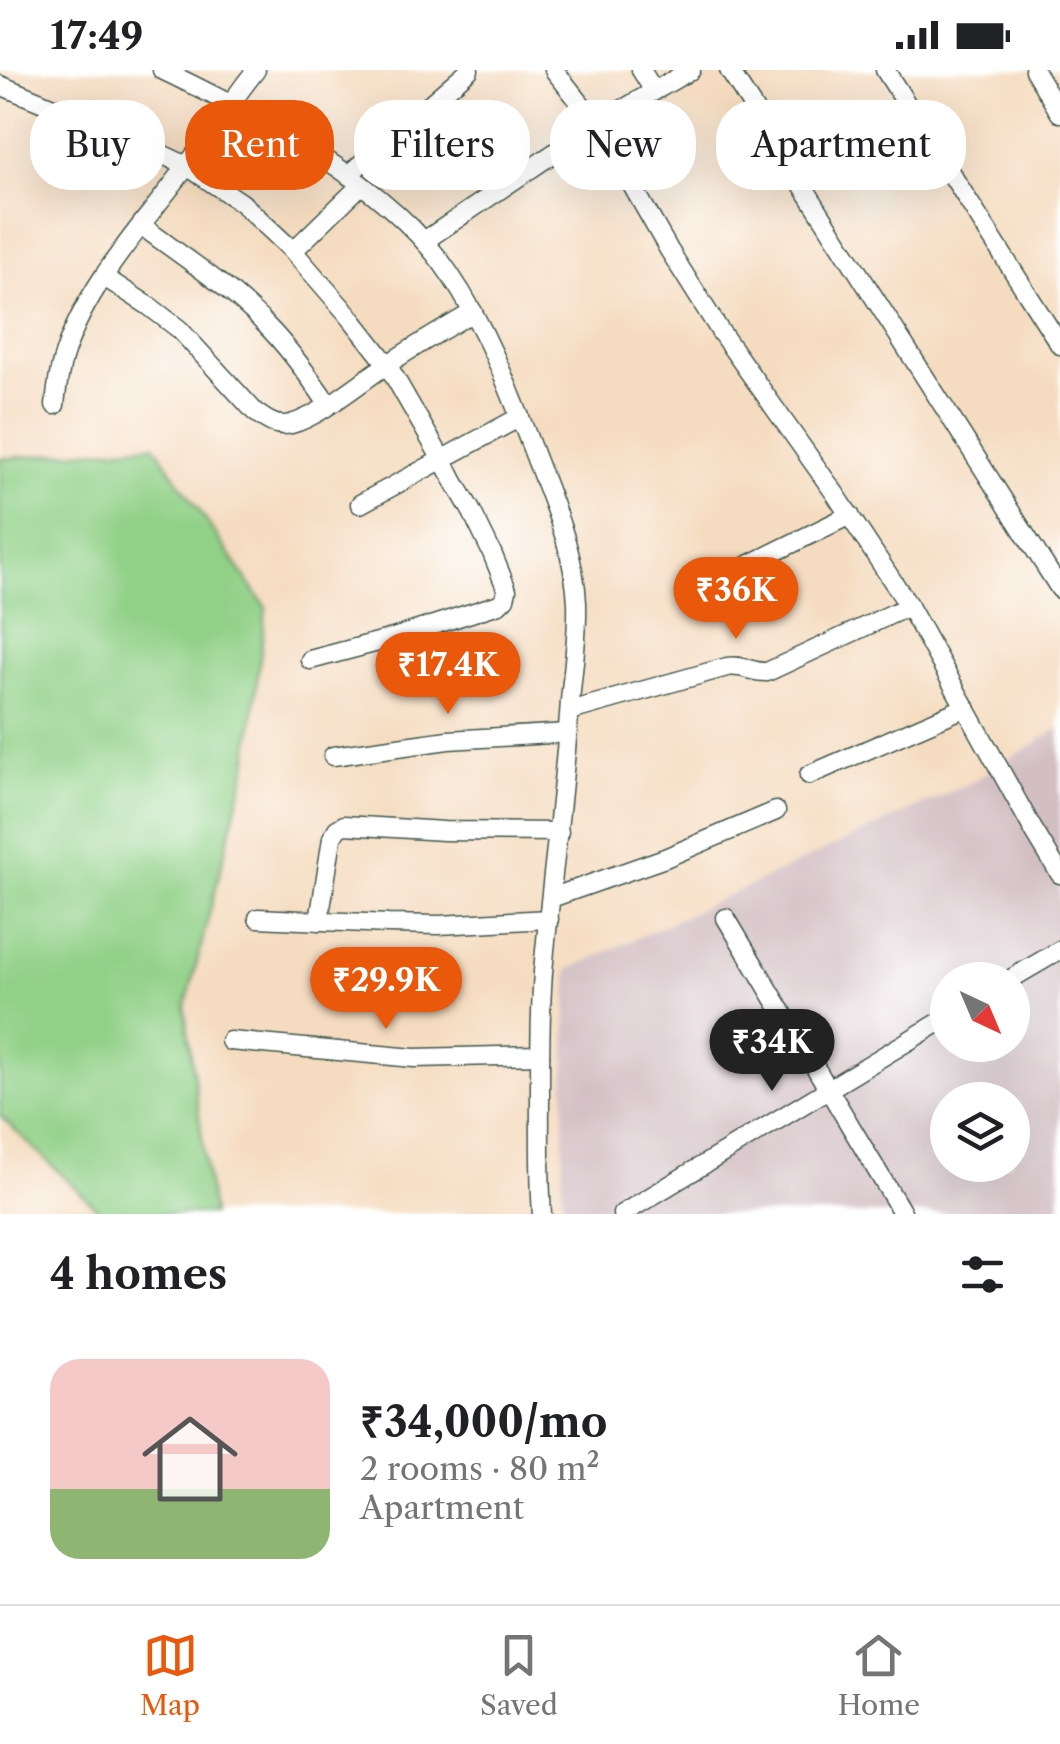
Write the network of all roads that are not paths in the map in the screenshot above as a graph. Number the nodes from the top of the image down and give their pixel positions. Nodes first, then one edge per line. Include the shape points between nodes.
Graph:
1 (162, 70) edge
2 (256, 70) edge
3 (468, 70) edge
4 (554, 70) edge
5 (641, 70) edge
6 (690, 70) edge
7 (730, 70) edge
8 (885, 70) edge
9 (1034, 70) edge
10 (0, 85) edge
11 (654, 91) junction
12 (226, 100) edge
13 (232, 100) edge
14 (437, 100) edge
15 (578, 100) edge
16 (639, 100) edge
17 (1060, 114) edge
18 (550, 156) edge
19 (185, 165) edge
20 (334, 167) edge
21 (185, 169) edge
22 (354, 180) joint
23 (223, 190) edge
24 (365, 190) edge
25 (635, 190) edge
26 (142, 226) junction
27 (424, 241) junction
28 (292, 251) junction
29 (104, 277) junction
30 (472, 312) junction
31 (1060, 345) edge
32 (388, 364) junction
33 (328, 404) junction
34 (55, 405) dead end
35 (520, 416) junction
36 (440, 461) junction
37 (360, 504) dead end
38 (850, 515) junction
39 (714, 582) dead end
40 (1060, 589) edge
41 (909, 606) junction
42 (310, 660) dead end
43 (966, 708) junction
44 (570, 710) junction
45 (568, 732) junction
46 (332, 756) dead end
47 (809, 775) dead end
48 (776, 811) dead end
49 (559, 832) junction
50 (1060, 874) edge
51 (551, 898) junction
52 (258, 918) dead end
53 (726, 918) dead end
54 (549, 920) junction
55 (319, 921) junction
56 (1060, 950) edge
57 (1030, 968) edge
58 (930, 1028) edge
59 (230, 1041) dead end
60 (540, 1056) junction
61 (828, 1088) junction
62 (542, 1214) edge
63 (622, 1214) edge
64 (904, 1214) edge

1 - 12 street
2 - 13 street
3 - 14 street
4 - 15 street
5 - 11 street
6 - 11 street
7 - 40 street
8 - 31 street
9 - 17 street
10 - 19 street
11 - 16 street
18 - 27 street
20 - 22 street
21 - 26 street
22 - 28 street
23 - 28 street
24 - 27 street
25 - 38 street via 720,331
26 - 29 street
26 - 33 street via 266,324
27 - 30 street
28 - 32 street
29 - 33 street via 179,330 269,422 290,424
29 - 34 street via 63,356
30 - 32 street
30 - 35 street
32 - 33 street
32 - 36 street
35 - 36 street
35 - 44 street via 574,571
36 - 37 street
36 - 42 street via 492,553 505,598 488,609
38 - 39 street
38 - 41 street
41 - 43 street
41 - 44 street via 767,672 727,667
43 - 47 street
43 - 50 street
44 - 45 street
45 - 46 street
45 - 49 street
48 - 51 street
49 - 51 street
49 - 55 street via 344,825 332,838
51 - 54 street
52 - 55 street
53 - 61 street
54 - 55 street
54 - 60 street
56 - 57 street
58 - 61 street
59 - 60 street via 414,1058
60 - 62 street
61 - 63 street
61 - 64 street

